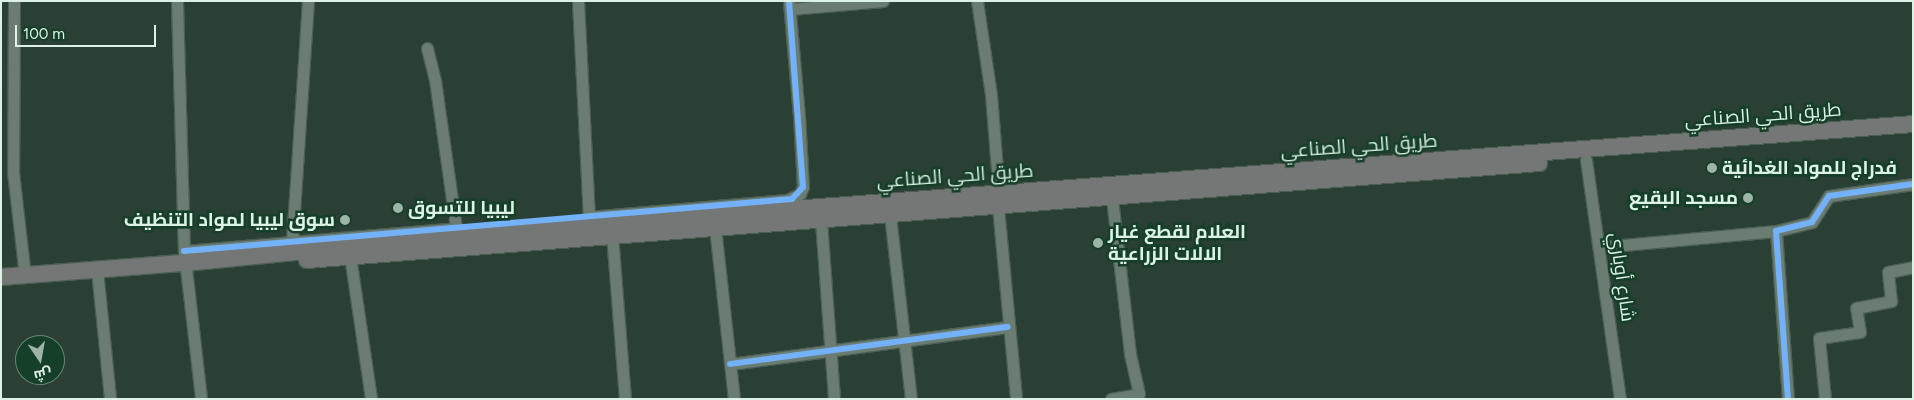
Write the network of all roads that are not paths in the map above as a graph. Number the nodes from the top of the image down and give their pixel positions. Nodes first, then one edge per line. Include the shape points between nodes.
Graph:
1 (14, 1) edge
2 (177, 1) edge
3 (308, 1) edge
4 (578, 1) edge
5 (883, 1) edge
6 (977, 1) edge
7 (789, 5) edge
8 (427, 48) dead end
9 (1913, 124) edge
10 (1913, 135) edge
11 (1586, 160) junction
12 (1913, 184) edge
13 (803, 187) junction
14 (1112, 198) junction
15 (998, 200) junction
16 (804, 208) junction
17 (890, 215) junction
18 (589, 217) junction
19 (821, 221) junction
20 (715, 227) junction
21 (456, 228) junction
22 (1776, 231) junction
23 (612, 234) junction
24 (292, 242) junction
25 (1601, 248) junction
26 (350, 256) junction
27 (185, 257) junction
28 (1913, 267) edge
29 (97, 270) junction
30 (25, 275) junction
31 (1, 277) edge
32 (1008, 328) junction
33 (904, 341) junction
34 (831, 351) junction
35 (730, 364) junction
36 (110, 399) edge
37 (201, 399) edge
38 (371, 399) edge
39 (621, 399) edge
40 (625, 399) edge
41 (734, 399) edge
42 (834, 399) edge
43 (911, 399) edge
44 (1016, 399) edge
45 (1112, 399) edge
46 (1620, 399) edge
47 (1788, 399) edge
48 (1825, 399) edge

1 - 30 street via 13,172
2 - 27 street
3 - 24 street
4 - 18 street
5 - 7 street
6 - 15 street via 991,95
7 - 13 street
8 - 21 street via 435,80
9 - 15 highway, طريق الحي الصناعي
10 - 11 highway
11 - 14 highway
11 - 25 street, شارع أوباري
12 - 22 street via 1829,196 1812,222
13 - 16 street
13 - 18 street via 792,199
14 - 15 highway
14 - 45 street via 1130,354 1138,394
15 - 16 highway, طريق الحي الصناعي
15 - 17 highway
15 - 32 street
16 - 27 highway, طريق الحي الصناعي
17 - 19 highway
17 - 33 street
18 - 21 street
19 - 20 highway
19 - 34 street
20 - 23 highway
20 - 35 street
21 - 24 street
22 - 25 street
22 - 47 street
23 - 26 highway
23 - 40 street
24 - 27 street
25 - 46 street, شارع أوباري
26 - 27 highway via 278,262
26 - 38 street
27 - 29 highway, طريق الحي الصناعي
27 - 37 street
28 - 48 street via 1888,272 1891,301 1856,308 1860,332 1819,338
29 - 30 highway, طريق الحي الصناعي
29 - 36 street
30 - 31 highway, طريق الحي الصناعي
32 - 33 street
32 - 44 street
33 - 34 street
33 - 43 street
34 - 35 street
34 - 42 street
35 - 41 street
39 - 40 street

